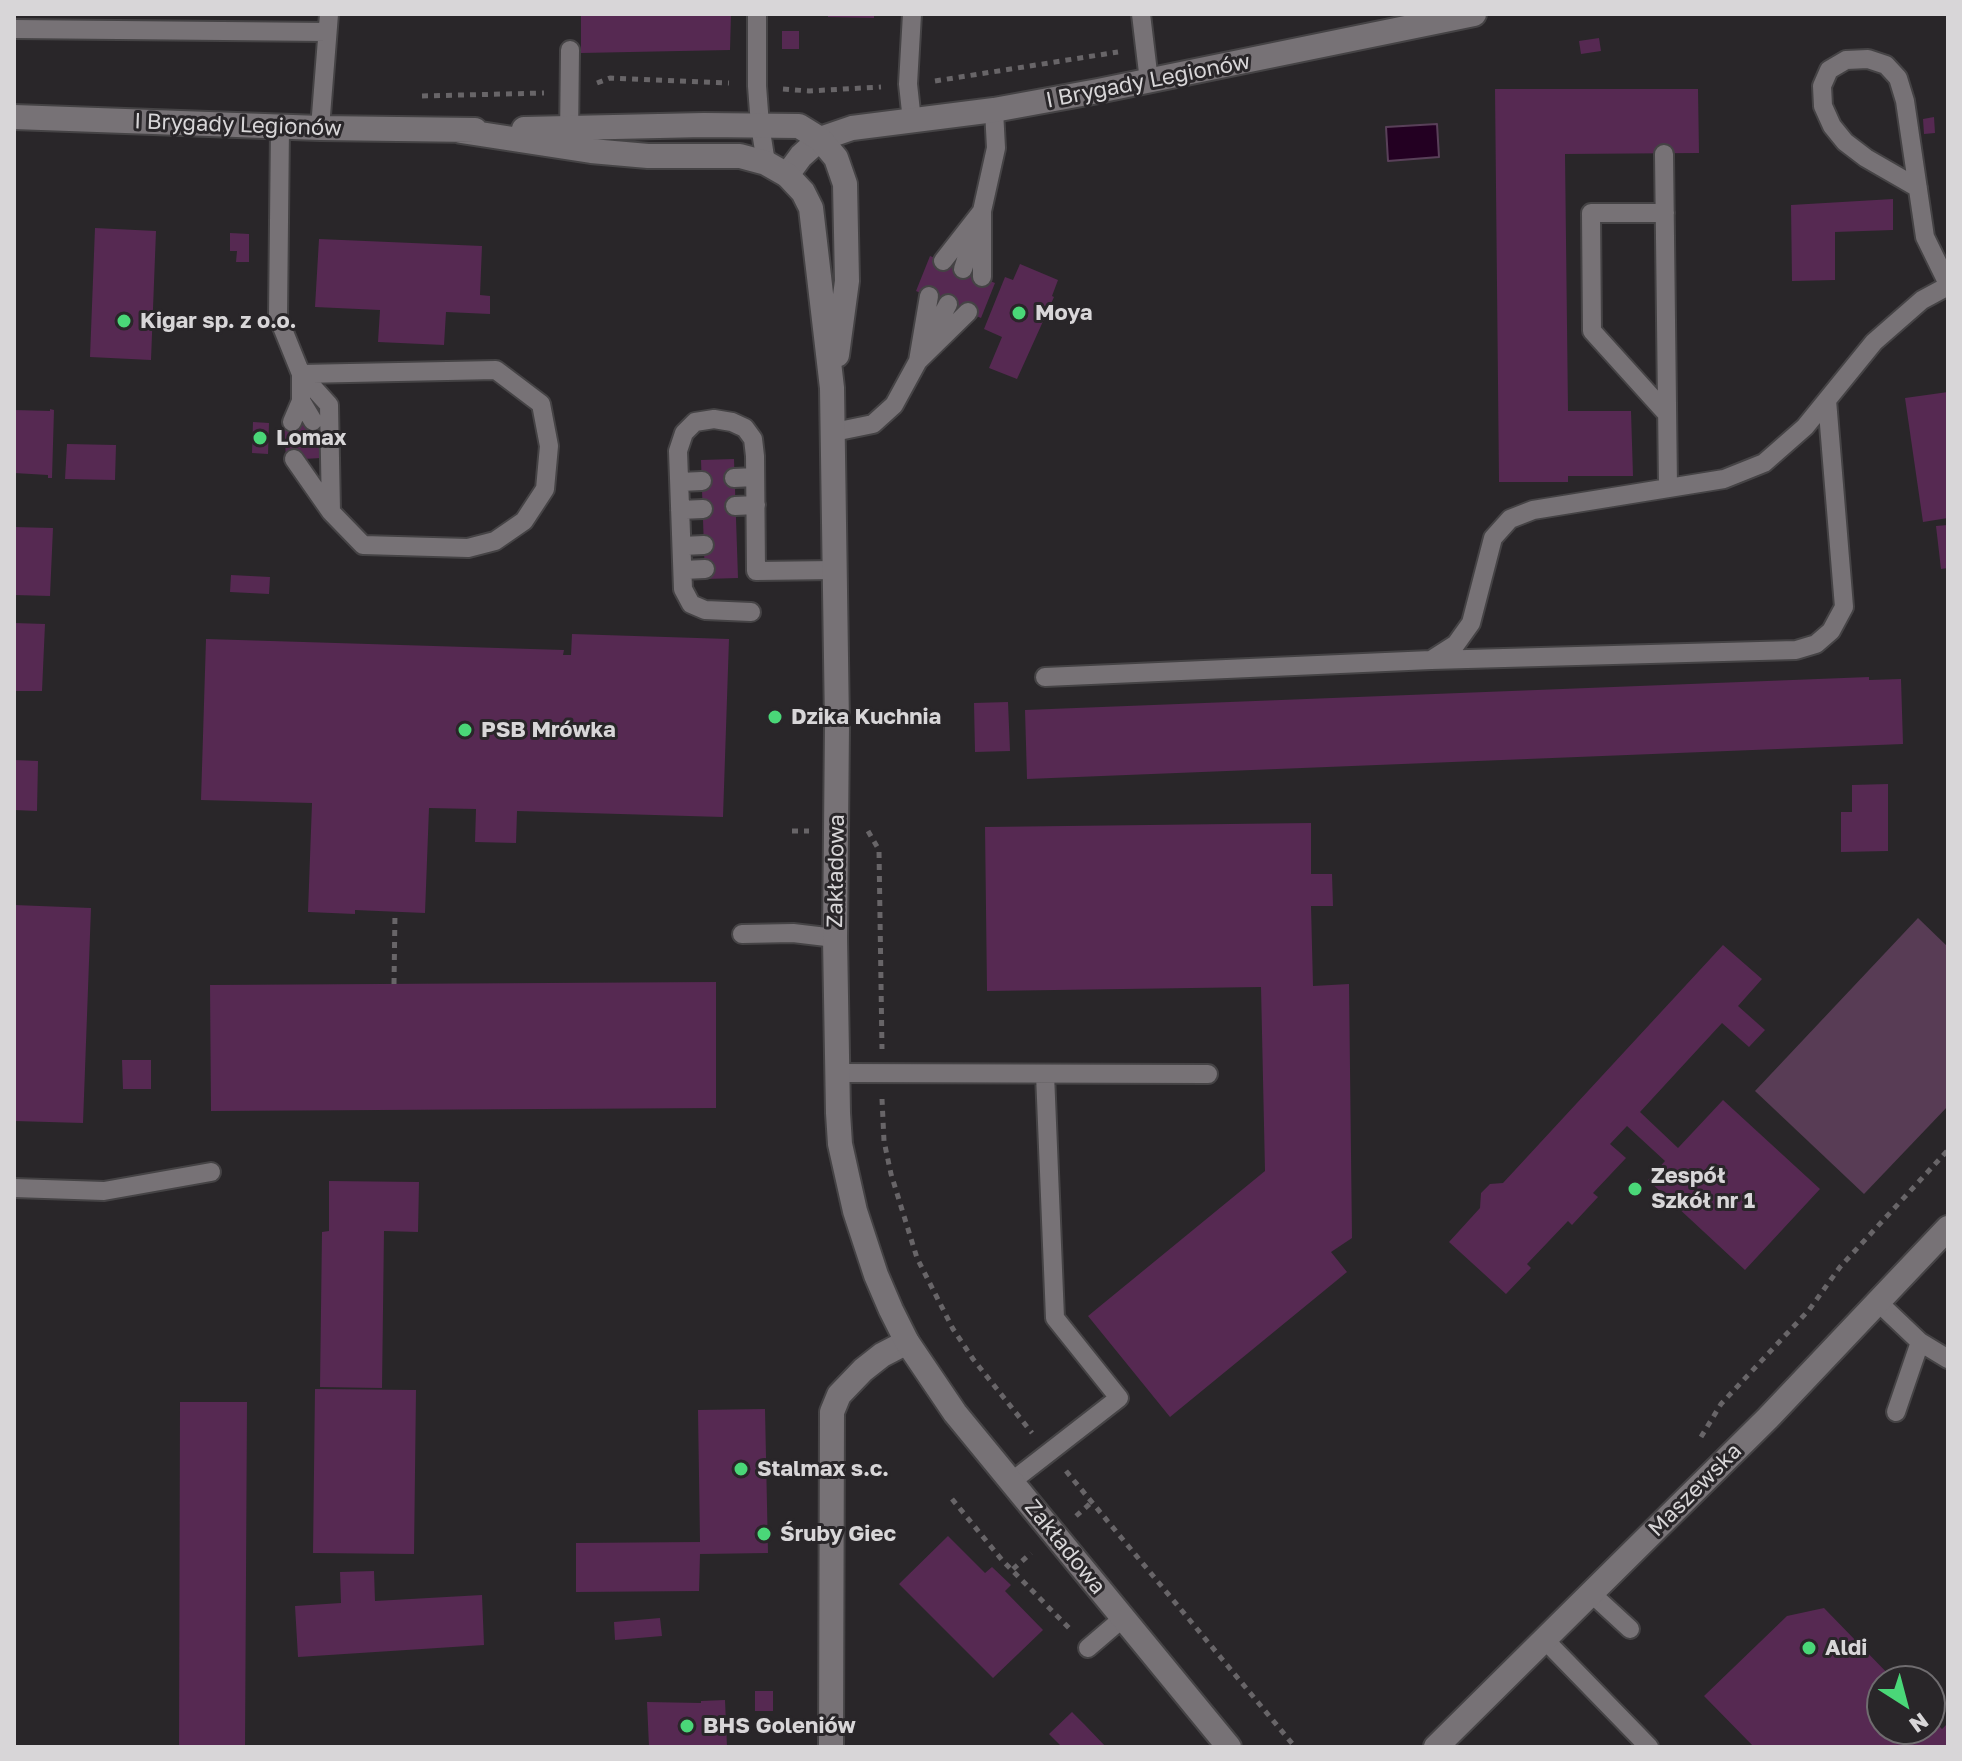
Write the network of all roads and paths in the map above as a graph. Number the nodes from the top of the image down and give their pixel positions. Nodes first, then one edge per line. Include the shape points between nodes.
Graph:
1 (757, 14) edge
2 (912, 14) edge
3 (1141, 14) edge
4 (1474, 14) edge
5 (1419, 20) edge
6 (83, 22) edge
7 (328, 23) edge
8 (14, 29) edge
9 (1143, 47) junction
10 (570, 50) dead end
11 (1149, 81) junction
12 (908, 84) junction
13 (757, 86) junction
14 (570, 93) junction
15 (994, 110) junction
16 (14, 117) edge
17 (912, 121) junction
18 (760, 125) junction
19 (280, 127) junction
20 (320, 128) junction
21 (569, 138) junction
22 (820, 139) junction
23 (1664, 154) dead end
24 (776, 169) junction
25 (1918, 188) junction
26 (982, 211) junction
27 (1665, 213) junction
28 (943, 261) dead end
29 (963, 269) dead end
30 (982, 277) dead end
31 (1948, 285) edge
32 (929, 296) dead end
33 (948, 304) dead end
34 (968, 312) dead end
35 (918, 361) junction
36 (301, 374) junction
37 (832, 388) junction
38 (1827, 400) junction
39 (301, 401) junction
40 (1667, 414) junction
41 (313, 421) dead end
42 (292, 422) dead end
43 (834, 432) junction
44 (314, 459) dead end
45 (755, 477) junction
46 (734, 478) dead end
47 (702, 481) dead end
48 (680, 482) junction
49 (1668, 487) junction
50 (756, 505) junction
51 (735, 506) dead end
52 (703, 509) dead end
53 (680, 510) junction
54 (331, 512) junction
55 (704, 545) dead end
56 (682, 546) junction
57 (705, 569) dead end
58 (683, 570) junction
59 (835, 570) junction
60 (751, 612) dead end
61 (1431, 660) junction
62 (1045, 677) dead end
63 (866, 828) dead end
64 (395, 912) dead end
65 (742, 934) dead end
66 (835, 938) junction
67 (394, 984) dead end
68 (837, 1073) junction
69 (882, 1073) junction
70 (1045, 1074) junction
71 (1208, 1074) dead end
72 (1948, 1150) edge
73 (211, 1172) dead end
74 (14, 1188) edge
75 (1948, 1228) edge
76 (1879, 1303) junction
77 (907, 1342) junction
78 (1920, 1342) junction
79 (1948, 1359) edge
80 (1896, 1412) dead end
81 (1695, 1444) dead end
82 (1049, 1452) junction
83 (1011, 1482) junction
84 (952, 1499) dead end
85 (1592, 1594) junction
86 (1123, 1618) junction
87 (1630, 1629) dead end
88 (1545, 1640) junction
89 (1088, 1648) joint
90 (831, 1747) edge
91 (1229, 1747) edge
92 (1295, 1747) edge
93 (1436, 1747) edge
94 (1649, 1747) edge

1 - 13 lane
2 - 12 lane
3 - 9 lane
4 - 5 street, I Brygady Legionów
5 - 11 street, I Brygady Legionów
6 - 7 lane
6 - 8 lane
7 - 20 lane
9 - 11 lane
9 - 12 path
10 - 14 lane
11 - 15 street, I Brygady Legionów
12 - 13 path via 809,91
12 - 17 lane
13 - 14 path via 610,78
13 - 18 lane
14 - 21 lane
15 - 17 street, I Brygady Legionów
15 - 26 lane via 996,148
16 - 19 street, I Brygady Legionów
17 - 22 street, I Brygady Legionów via 852,128
18 - 21 street, I Brygady Legionów
18 - 22 street, I Brygady Legionów via 799,126
18 - 24 lane
19 - 20 street, I Brygady Legionów
19 - 36 lane via 278,317
20 - 21 street, I Brygady Legionów
21 - 24 street, I Brygady Legionów via 648,156 740,156
22 - 24 street, I Brygady Legionów
22 - 37 street, Zakładowa via 836,158 845,184 847,281
23 - 27 lane
24 - 37 street, Zakładowa via 803,192 811,208
25 - 25 lane via 1898,78 1886,65 1868,59 1846,60 1829,70 1822,86 1823,106 1832,126 1866,158
25 - 31 lane via 1925,237
26 - 28 lane
26 - 29 lane
26 - 30 lane
27 - 40 lane
27 - 40 lane via 1591,213 1592,331
31 - 38 lane via 1874,342
32 - 35 lane
33 - 35 lane
34 - 35 lane
35 - 43 lane via 894,405 873,424
36 - 39 lane
36 - 54 lane via 329,405
36 - 54 lane via 496,370 541,404 549,446 545,489 524,521 495,541 468,548 363,545
37 - 43 street, Zakładowa
38 - 49 lane via 1764,463 1724,479
38 - 61 lane via 1844,607 1831,631 1816,644 1796,650
39 - 41 lane
39 - 42 lane
40 - 49 lane
43 - 59 street, Zakładowa
44 - 54 lane via 298,468
45 - 46 lane
45 - 48 lane via 753,439 745,428 714,419 695,422 684,433 678,451
45 - 50 lane
47 - 48 lane
48 - 53 lane
49 - 61 lane via 1533,510 1510,519 1493,538 1471,623 1456,644
50 - 51 lane
50 - 59 lane via 746,543 750,568
52 - 53 lane
53 - 56 lane
55 - 56 lane
56 - 58 lane
57 - 58 lane
58 - 60 lane via 683,589 691,604 705,610
59 - 66 street, Zakładowa
61 - 62 lane
63 - 69 path via 879,850
64 - 67 path
65 - 66 lane
66 - 68 street, Zakładowa
68 - 69 lane
68 - 77 street, Zakładowa via 840,1144 855,1211 876,1275
69 - 70 lane
69 - 82 path via 884,1141 917,1258 966,1349
70 - 71 lane
70 - 82 lane via 1055,1318 1119,1398
72 - 81 path via 1721,1404
73 - 74 lane via 104,1191
75 - 76 street, Maszewska
76 - 78 lane
76 - 85 street, Maszewska
77 - 83 street, Zakładowa
77 - 90 street via 863,1370 839,1395 832,1412
78 - 79 lane
78 - 80 lane
82 - 83 lane
82 - 92 path
83 - 86 street, Zakładowa
84 - 89 path via 1002,1560
85 - 87 lane
85 - 88 street, Maszewska
86 - 89 lane
86 - 91 street, Zakładowa
88 - 93 street, Maszewska
88 - 94 lane

